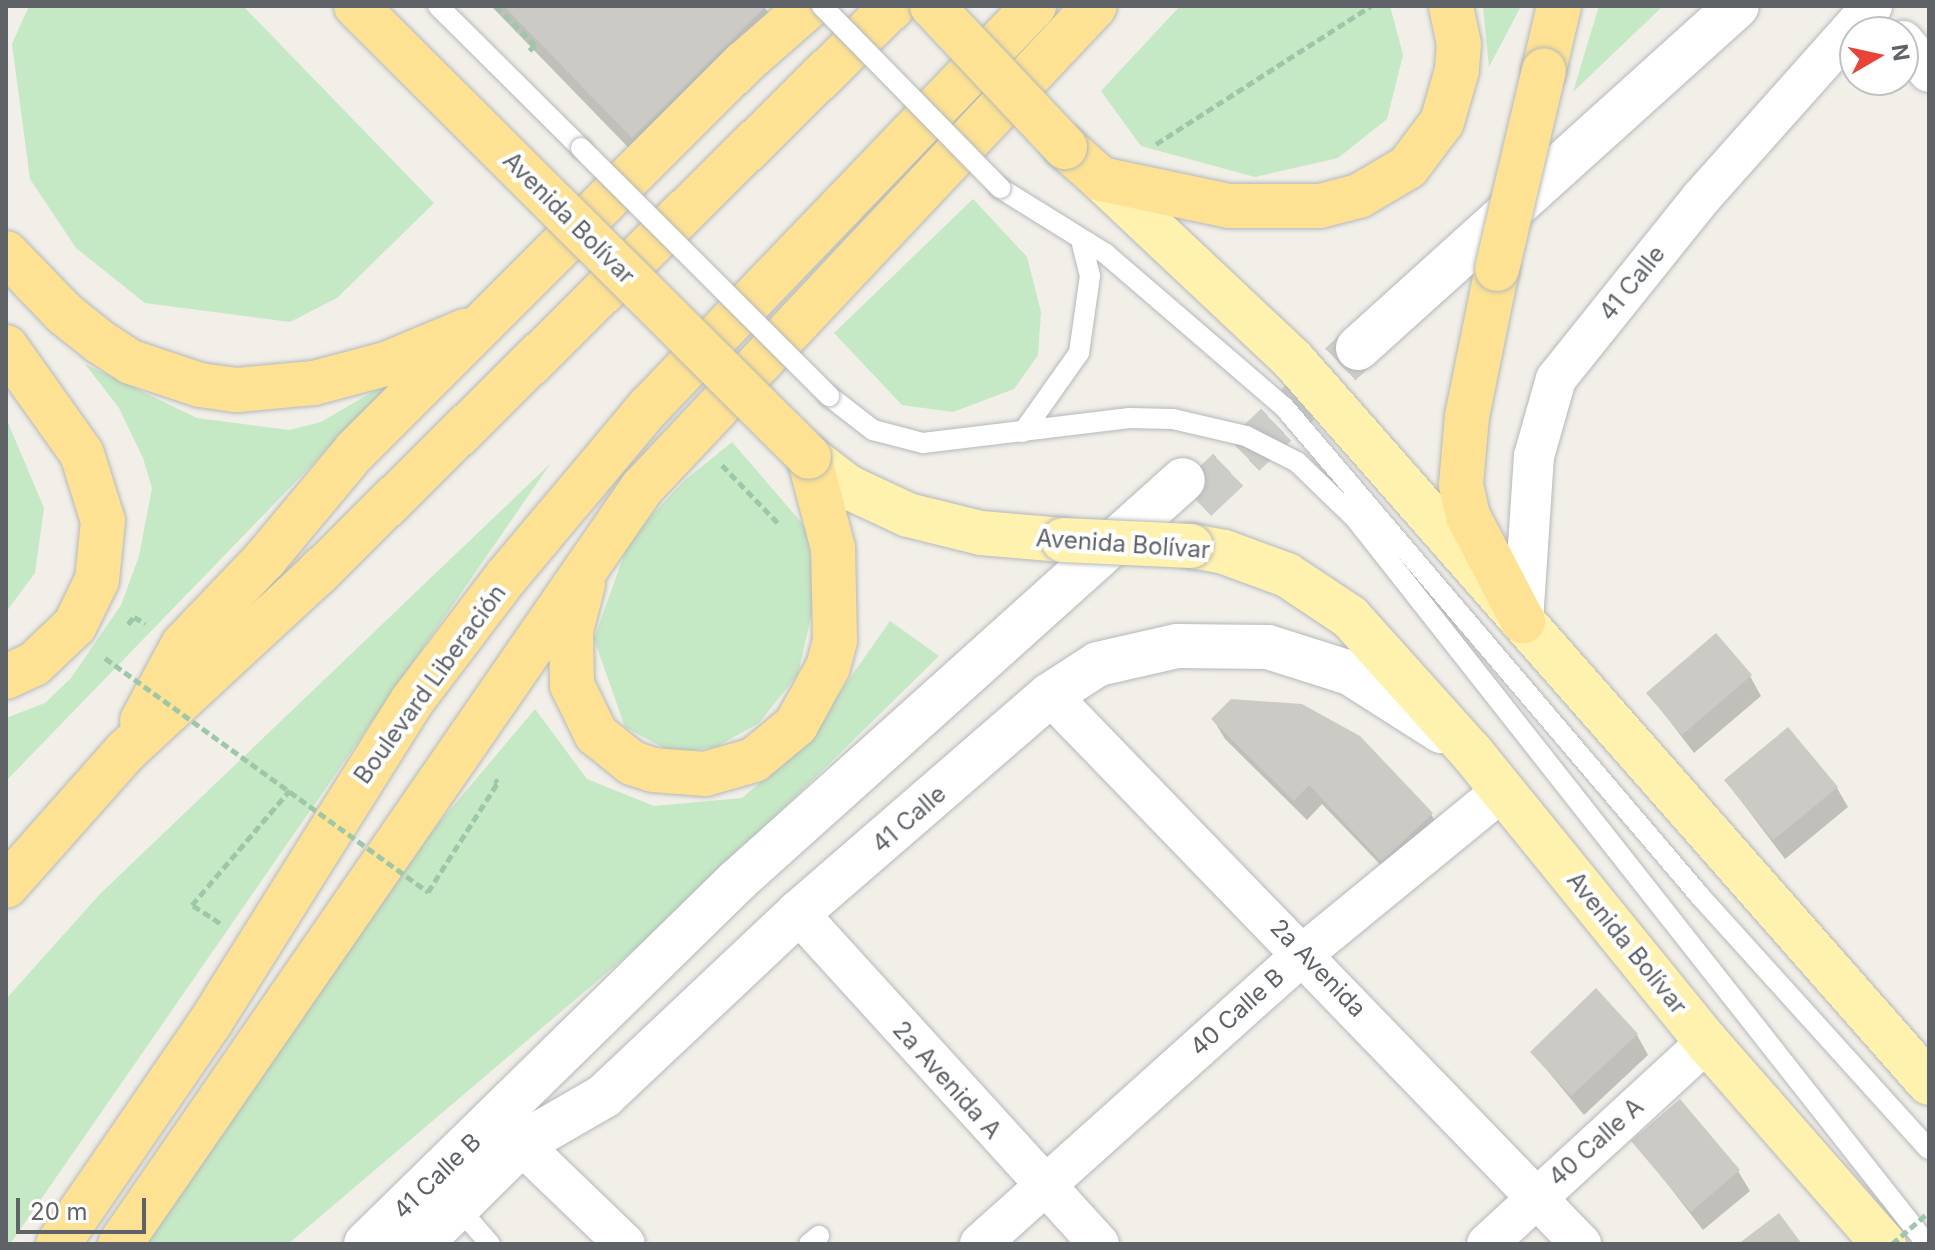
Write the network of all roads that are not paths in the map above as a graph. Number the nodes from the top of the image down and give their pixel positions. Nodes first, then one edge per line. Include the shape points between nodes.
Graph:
1 (356, 6) edge
2 (438, 6) edge
3 (809, 6) edge
4 (822, 6) edge
5 (893, 6) edge
6 (932, 6) edge
7 (1034, 6) edge
8 (1095, 6) edge
9 (1451, 6) edge
10 (1559, 6) edge
11 (1696, 6) edge
12 (1737, 6) edge
13 (1873, 6) edge
14 (1101, 179) junction
15 (1082, 243) junction
16 (6, 253) edge
17 (489, 320) junction
18 (6, 347) edge
19 (1023, 432) junction
20 (809, 457) junction
21 (1189, 490) tunnel mouth
22 (595, 549) junction
23 (1523, 621) junction
24 (6, 677) edge
25 (1050, 695) junction
26 (126, 751) junction
27 (1472, 753) junction
28 (1503, 790) junction
29 (6, 886) edge
30 (798, 913) junction
31 (1304, 953) junction
32 (1707, 1042) junction
33 (1929, 1083) edge
34 (514, 1126) junction
35 (1929, 1149) edge
36 (1043, 1187) junction
37 (1536, 1195) junction
38 (457, 1206) junction
39 (58, 1244) edge
40 (120, 1244) edge
41 (366, 1244) edge
42 (420, 1244) edge
43 (490, 1244) edge
44 (625, 1244) edge
45 (980, 1244) edge
46 (1099, 1244) edge
47 (1487, 1244) edge
48 (1581, 1244) edge
49 (1884, 1244) edge
50 (1927, 1244) edge

1 - 20 highway, Avenida Bolívar, bridge
2 - 19 lane, bridge via 829,396 873,430 923,443
3 - 17 highway via 744,63
4 - 15 lane, bridge via 1000,188
5 - 26 highway via 317,574
6 - 14 highway, bridge
7 - 39 highway, Boulevard Liberación via 649,407 488,601 412,701 210,1023
8 - 22 highway via 663,462
9 - 14 highway via 1459,44 1452,96 1428,146 1386,183 1320,206 1255,209
10 - 23 highway, bridge via 1497,269 1465,429 1461,485 1468,516
11 - 12 main road via 1349,339
13 - 23 street, 41 Calle via 1701,198 1556,379 1534,456
14 - 23 main road via 1293,360
15 - 19 lane via 1090,276 1079,353
15 - 35 lane via 1106,254 1284,407 1700,896
16 - 17 highway via 65,314 131,362 225,388 281,389 348,375
17 - 26 highway via 355,451 265,559 183,645
18 - 24 highway via 82,454 103,521 97,580 75,625 34,664
19 - 50 lane via 1129,418 1173,419 1246,436 1312,474 1355,518
20 - 22 highway via 828,519 837,613 828,667 814,697 777,744 754,760 705,774 632,763 596,734 572,685 571,631
20 - 27 main road, Avenida Bolívar, bridge via 848,487 908,515 981,533 1191,546 1257,562 1318,592 1369,637
21 - 34 main road via 738,880
22 - 40 highway via 305,982
23 - 33 main road
25 - 27 main road, 41 Calle via 1082,672 1123,656 1203,644 1268,647 1350,673
25 - 30 main road, 41 Calle
25 - 31 street, 2a Avenida
26 - 29 highway
27 - 28 main road, Avenida Bolívar
28 - 31 street, 40 Calle B
28 - 32 main road, Avenida Bolívar
30 - 34 main road, 41 Calle via 604,1096
30 - 36 street, 2a Avenida A
31 - 36 street, 40 Calle B
31 - 37 street, 2a Avenida
32 - 37 street, 40 Calle A
32 - 49 main road, Avenida Bolívar
34 - 38 main road, 41 Calle
34 - 41 main road, 41 Calle B
34 - 44 street
36 - 45 street, 40 Calle B
36 - 46 street, 2a Avenida A
37 - 47 street, 40 Calle A
37 - 48 street, 2a Avenida
38 - 42 main road, 41 Calle
38 - 43 lane

